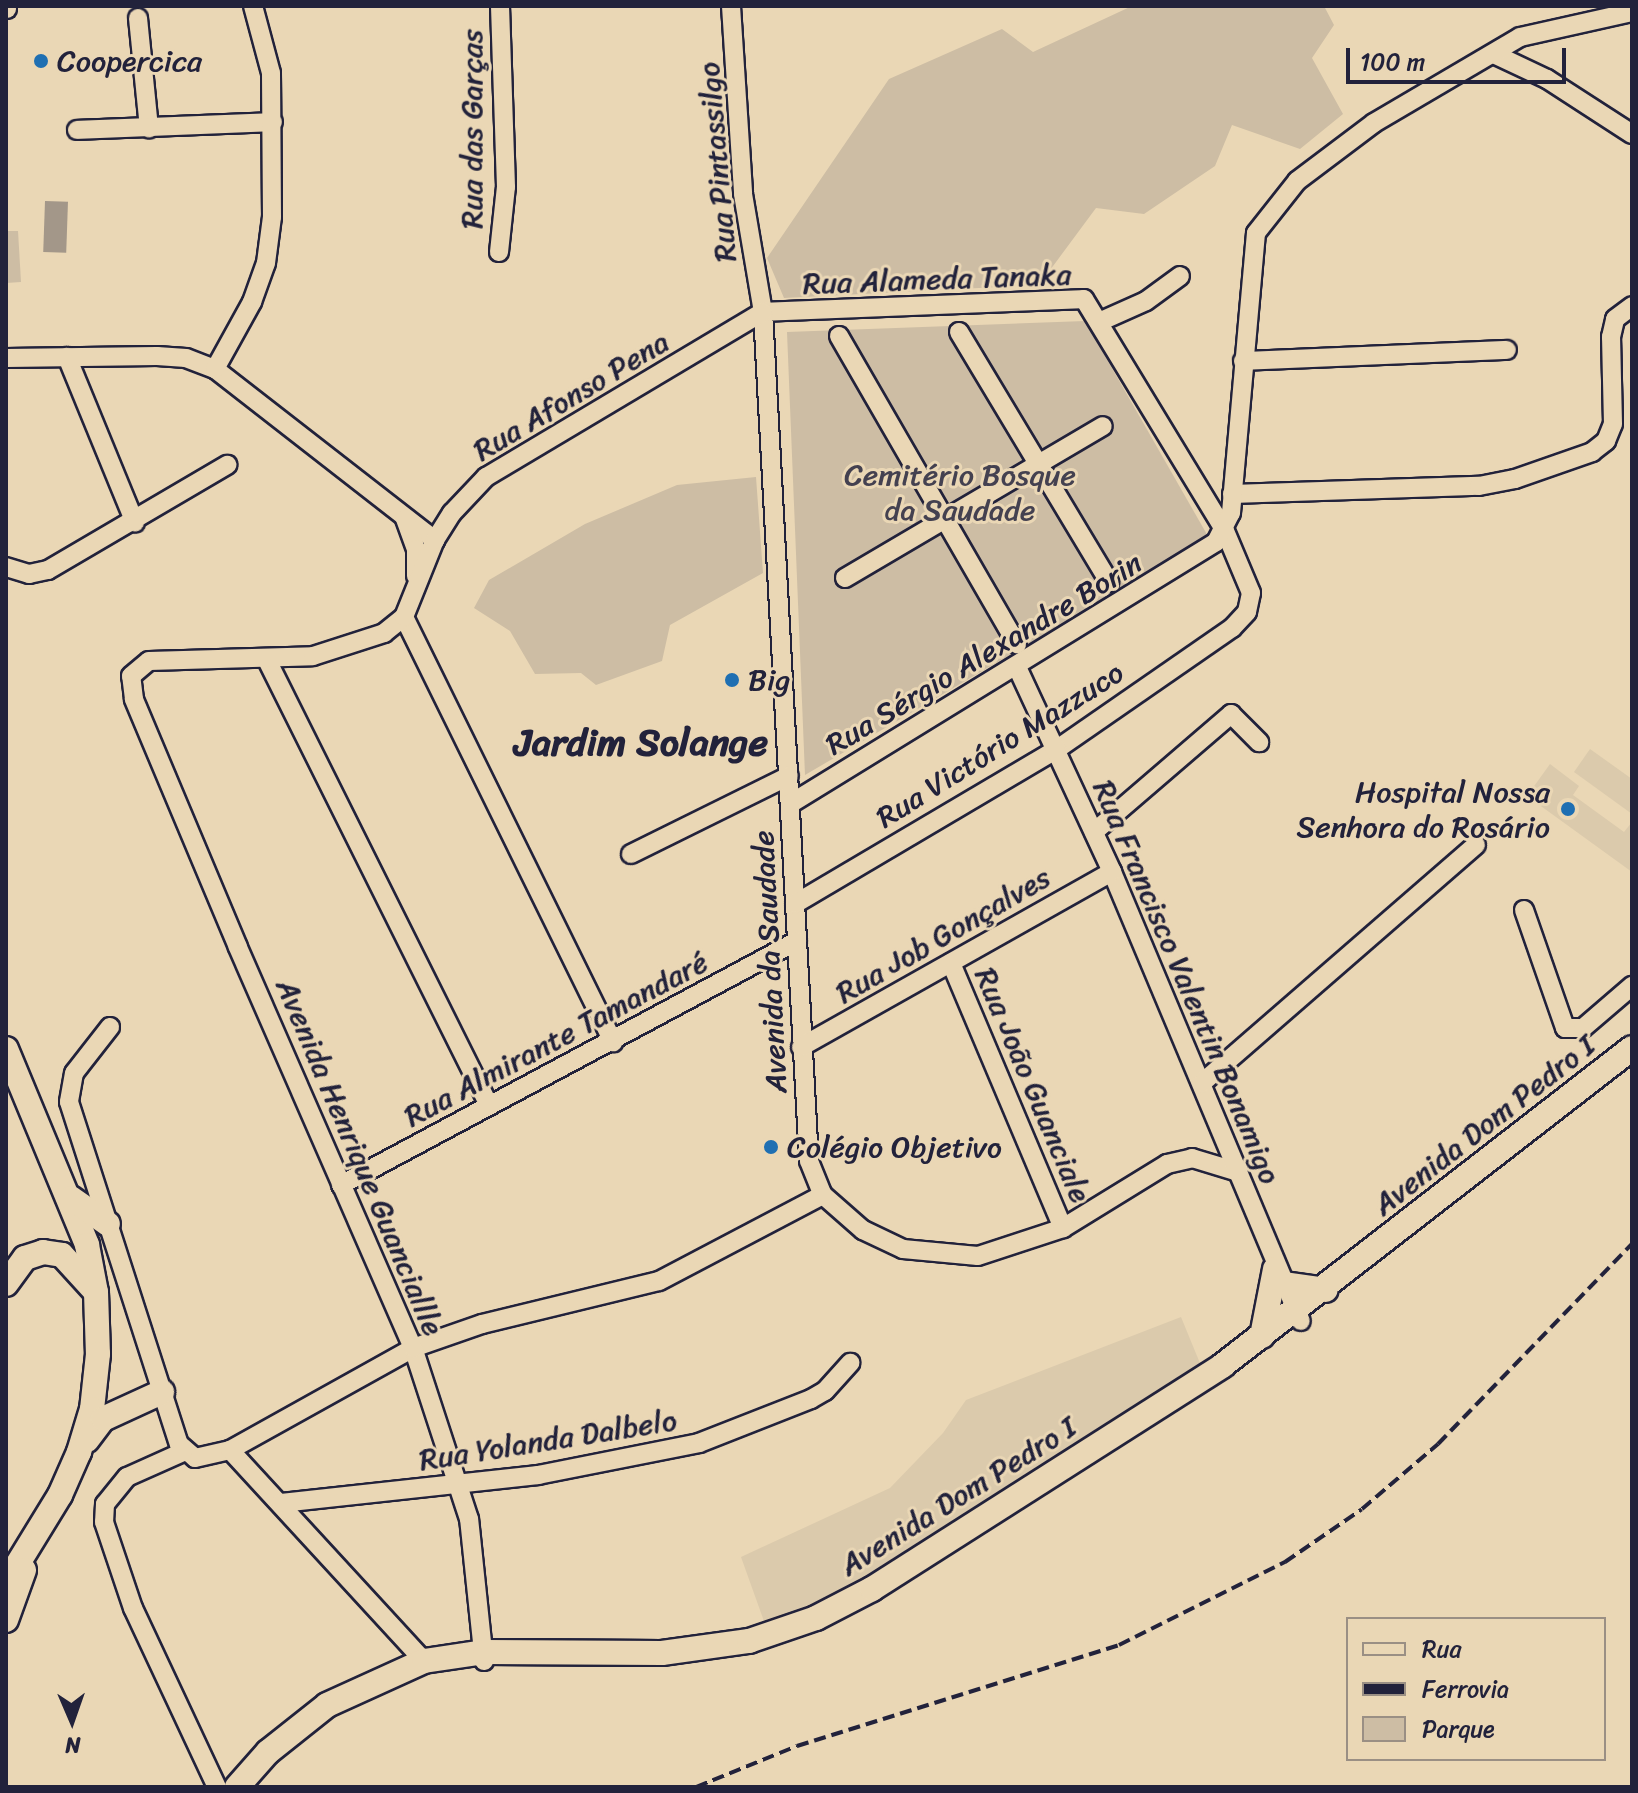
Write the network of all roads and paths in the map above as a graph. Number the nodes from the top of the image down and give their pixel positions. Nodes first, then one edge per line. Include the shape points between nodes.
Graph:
1 (253, 6) edge
2 (500, 6) edge
3 (731, 6) edge
4 (1632, 12) edge
5 (138, 18) dead end
6 (1496, 55) junction
7 (273, 122) junction
8 (149, 128) junction
9 (77, 130) dead end
10 (1632, 134) edge
11 (499, 252) dead end
12 (1180, 276) dead end
13 (1632, 306) edge
14 (763, 312) junction
15 (1099, 322) junction
16 (959, 332) dead end
17 (839, 336) dead end
18 (1507, 350) dead end
19 (67, 357) junction
20 (6, 358) edge
21 (1243, 361) junction
22 (215, 369) junction
23 (1103, 426) dead end
24 (1037, 464) junction
25 (227, 465) dead end
26 (1232, 494) junction
27 (402, 513) junction
28 (941, 519) junction
29 (135, 523) junction
30 (1225, 531) junction
31 (435, 540) junction
32 (6, 567) edge
33 (845, 578) dead end
34 (1109, 582) dead end
35 (415, 592) junction
36 (404, 617) junction
37 (1232, 628) joint
38 (1017, 644) dead end
39 (267, 660) junction
40 (1017, 667) junction
41 (1259, 742) dead end
42 (1057, 749) junction
43 (789, 776) junction
44 (790, 804) junction
45 (1094, 832) junction
46 (1476, 845) dead end
47 (631, 854) dead end
48 (1112, 872) junction
49 (795, 904) junction
50 (1524, 910) dead end
51 (797, 941) junction
52 (951, 963) junction
53 (1632, 986) edge
54 (110, 1027) dead end
55 (613, 1042) junction
56 (801, 1047) junction
57 (1632, 1048) edge
58 (6, 1049) edge
59 (1632, 1061) edge
60 (1202, 1083) junction
61 (489, 1106) junction
62 (1238, 1172) junction
63 (341, 1185) junction
64 (823, 1195) junction
65 (71, 1198) junction
66 (108, 1224) junction
67 (1063, 1228) junction
68 (1279, 1277) junction
69 (6, 1284) edge
70 (1326, 1290) junction
71 (96, 1292) junction
72 (1298, 1316) junction
73 (1262, 1336) junction
74 (413, 1348) junction
75 (850, 1363) dead end
76 (162, 1392) junction
77 (230, 1450) junction
78 (79, 1452) junction
79 (183, 1452) junction
80 (461, 1485) junction
81 (281, 1503) junction
82 (47, 1516) junction
83 (6, 1583) edge
84 (6, 1620) edge
85 (484, 1657) junction
86 (424, 1661) junction
87 (217, 1787) edge
88 (237, 1787) edge
89 (255, 1787) edge

1 - 7 street via 271,73
2 - 11 street, Rua das Garças via 506,187
3 - 14 street, Rua Pintassilgo via 743,194
4 - 6 street via 1520,37
5 - 8 street
6 - 10 street via 1547,79
6 - 21 street via 1374,123 1297,181 1268,211 1256,233
7 - 8 street
7 - 22 street via 266,263 252,302
8 - 9 street
12 - 15 street via 1146,301
13 - 26 street via 1615,319 1611,337 1615,410 1606,441 1566,463 1479,486
14 - 15 street, Rua Alameda Tanaka via 1084,299
14 - 31 street, Rua Afonso Pena via 486,477
14 - 43 street, Avenida da Saudade
15 - 30 street, Rua Alameda Tanaka
16 - 24 street
17 - 28 street
18 - 21 street
19 - 20 street
19 - 22 street via 186,358
19 - 29 street
21 - 26 street
22 - 27 street
23 - 24 street
24 - 28 street
24 - 34 street
25 - 29 street
26 - 30 street
27 - 31 street
27 - 35 street via 416,549
28 - 33 street
28 - 38 street
29 - 32 street via 48,570 29,574
30 - 37 street, Rua Alameda Tanaka via 1251,593 1247,612
30 - 40 street, Rua Sérgio Alexandre Borin via 1207,551
31 - 35 street, Rua Afonso Pena
35 - 36 street, Rua Afonso Pena
36 - 39 street via 384,633 346,648
36 - 55 street
37 - 42 street, Rua Victório Mazzuco
39 - 61 street
39 - 63 street, Avenida Henrique Guanciallle via 149,661 131,676 134,699
40 - 42 street, Rua Francisco Valentin Bonamigo
40 - 44 street, Rua Sérgio Alexandre Borin
41 - 45 street via 1231,714
42 - 45 street, Rua Francisco Valentin Bonamigo
42 - 49 street, Rua Victório Mazzuco
43 - 44 street, Avenida da Saudade
43 - 47 street
44 - 49 street, Avenida da Saudade
45 - 48 street, Rua Francisco Valentin Bonamigo
46 - 60 street
48 - 52 street, Rua Job Gonçalves
48 - 60 street, Rua Francisco Valentin Bonamigo
49 - 51 street, Avenida da Saudade
50 - 53 street via 1565,1028 1583,1028
51 - 55 street, Rua Almirante Tamandaré
51 - 56 street, Avenida da Saudade
52 - 56 street, Rua Job Gonçalves
52 - 67 street, Rua João Guanciale
54 - 66 street via 68,1088
55 - 61 street, Rua Almirante Tamandaré
56 - 64 street, Avenida da Saudade via 809,1161
57 - 70 main road, Avenida Dom Pedro I
58 - 65 main road
59 - 72 main road, Avenida Dom Pedro I
60 - 62 street, Rua Francisco Valentin Bonamigo
61 - 63 street, Rua Almirante Tamandaré
62 - 67 street, Avenida da Saudade via 1192,1158 1167,1164
62 - 68 street, Rua Francisco Valentin Bonamigo
63 - 74 street, Avenida Henrique Guanciallle
64 - 67 street, Avenida da Saudade via 863,1230 903,1249 942,1256 1008,1250
64 - 74 street via 659,1281 482,1324
65 - 66 main road
65 - 71 main road
66 - 76 street
68 - 70 main road
68 - 72 street, Rua Francisco Valentin Bonamigo
68 - 73 main road
69 - 71 main road via 25,1258 43,1252 62,1255
70 - 72 main road, Avenida Dom Pedro I
71 - 78 main road via 98,1354 92,1409
72 - 73 main road, Avenida Dom Pedro I
72 - 85 main road, Avenida Dom Pedro I via 1183,1410 869,1602 790,1639 665,1663
73 - 85 main road, Avenida Dom Pedro I via 943,1547 816,1618 749,1641 662,1653
74 - 77 street
74 - 80 street, Avenida Henrique Guanciallle
75 - 80 street, Rua Yolanda Dalbelo via 811,1399 699,1443 625,1461
76 - 78 main road via 103,1419
76 - 79 street
77 - 79 street via 206,1460
77 - 81 street
78 - 82 main road
79 - 87 street via 127,1477 105,1504 104,1522 133,1608
80 - 81 street, Rua Yolanda Dalbelo
80 - 85 street, Avenida Henrique Guanciallle
81 - 86 street
82 - 83 main road
82 - 84 main road
85 - 86 main road, Avenida Dom Pedro I
85 - 89 main road, Avenida Dom Pedro I via 368,1694 298,1740
86 - 88 main road, Avenida Dom Pedro I via 327,1705 277,1744

